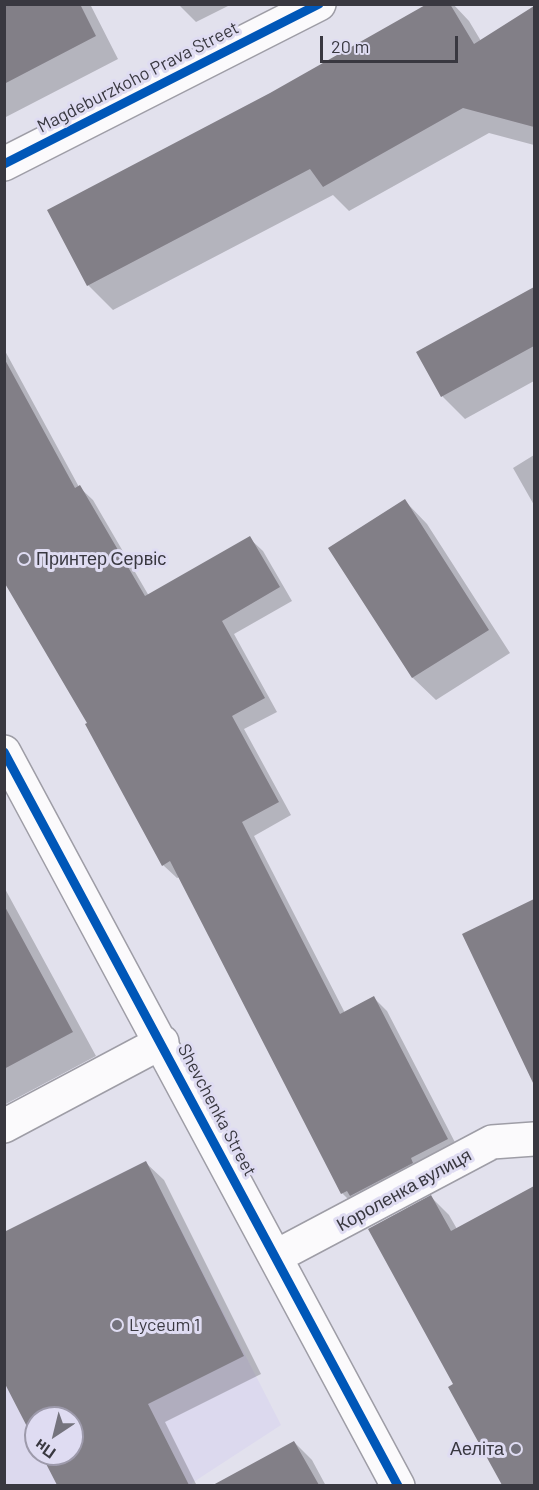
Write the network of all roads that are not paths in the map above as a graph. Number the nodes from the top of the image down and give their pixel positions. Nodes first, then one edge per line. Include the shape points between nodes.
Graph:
1 (319, 4) edge
2 (4, 164) edge
3 (4, 752) edge
4 (162, 1042) junction
5 (4, 1126) edge
6 (534, 1139) edge
7 (277, 1256) junction
8 (398, 1485) edge

1 - 2 street, Magdeburzkoho Prava Street
3 - 4 street, Shevchenka Street
4 - 5 street
4 - 7 street, Shevchenka Street
6 - 7 street, Короленка вулиця via 492,1142
7 - 8 street, Shevchenka Street

